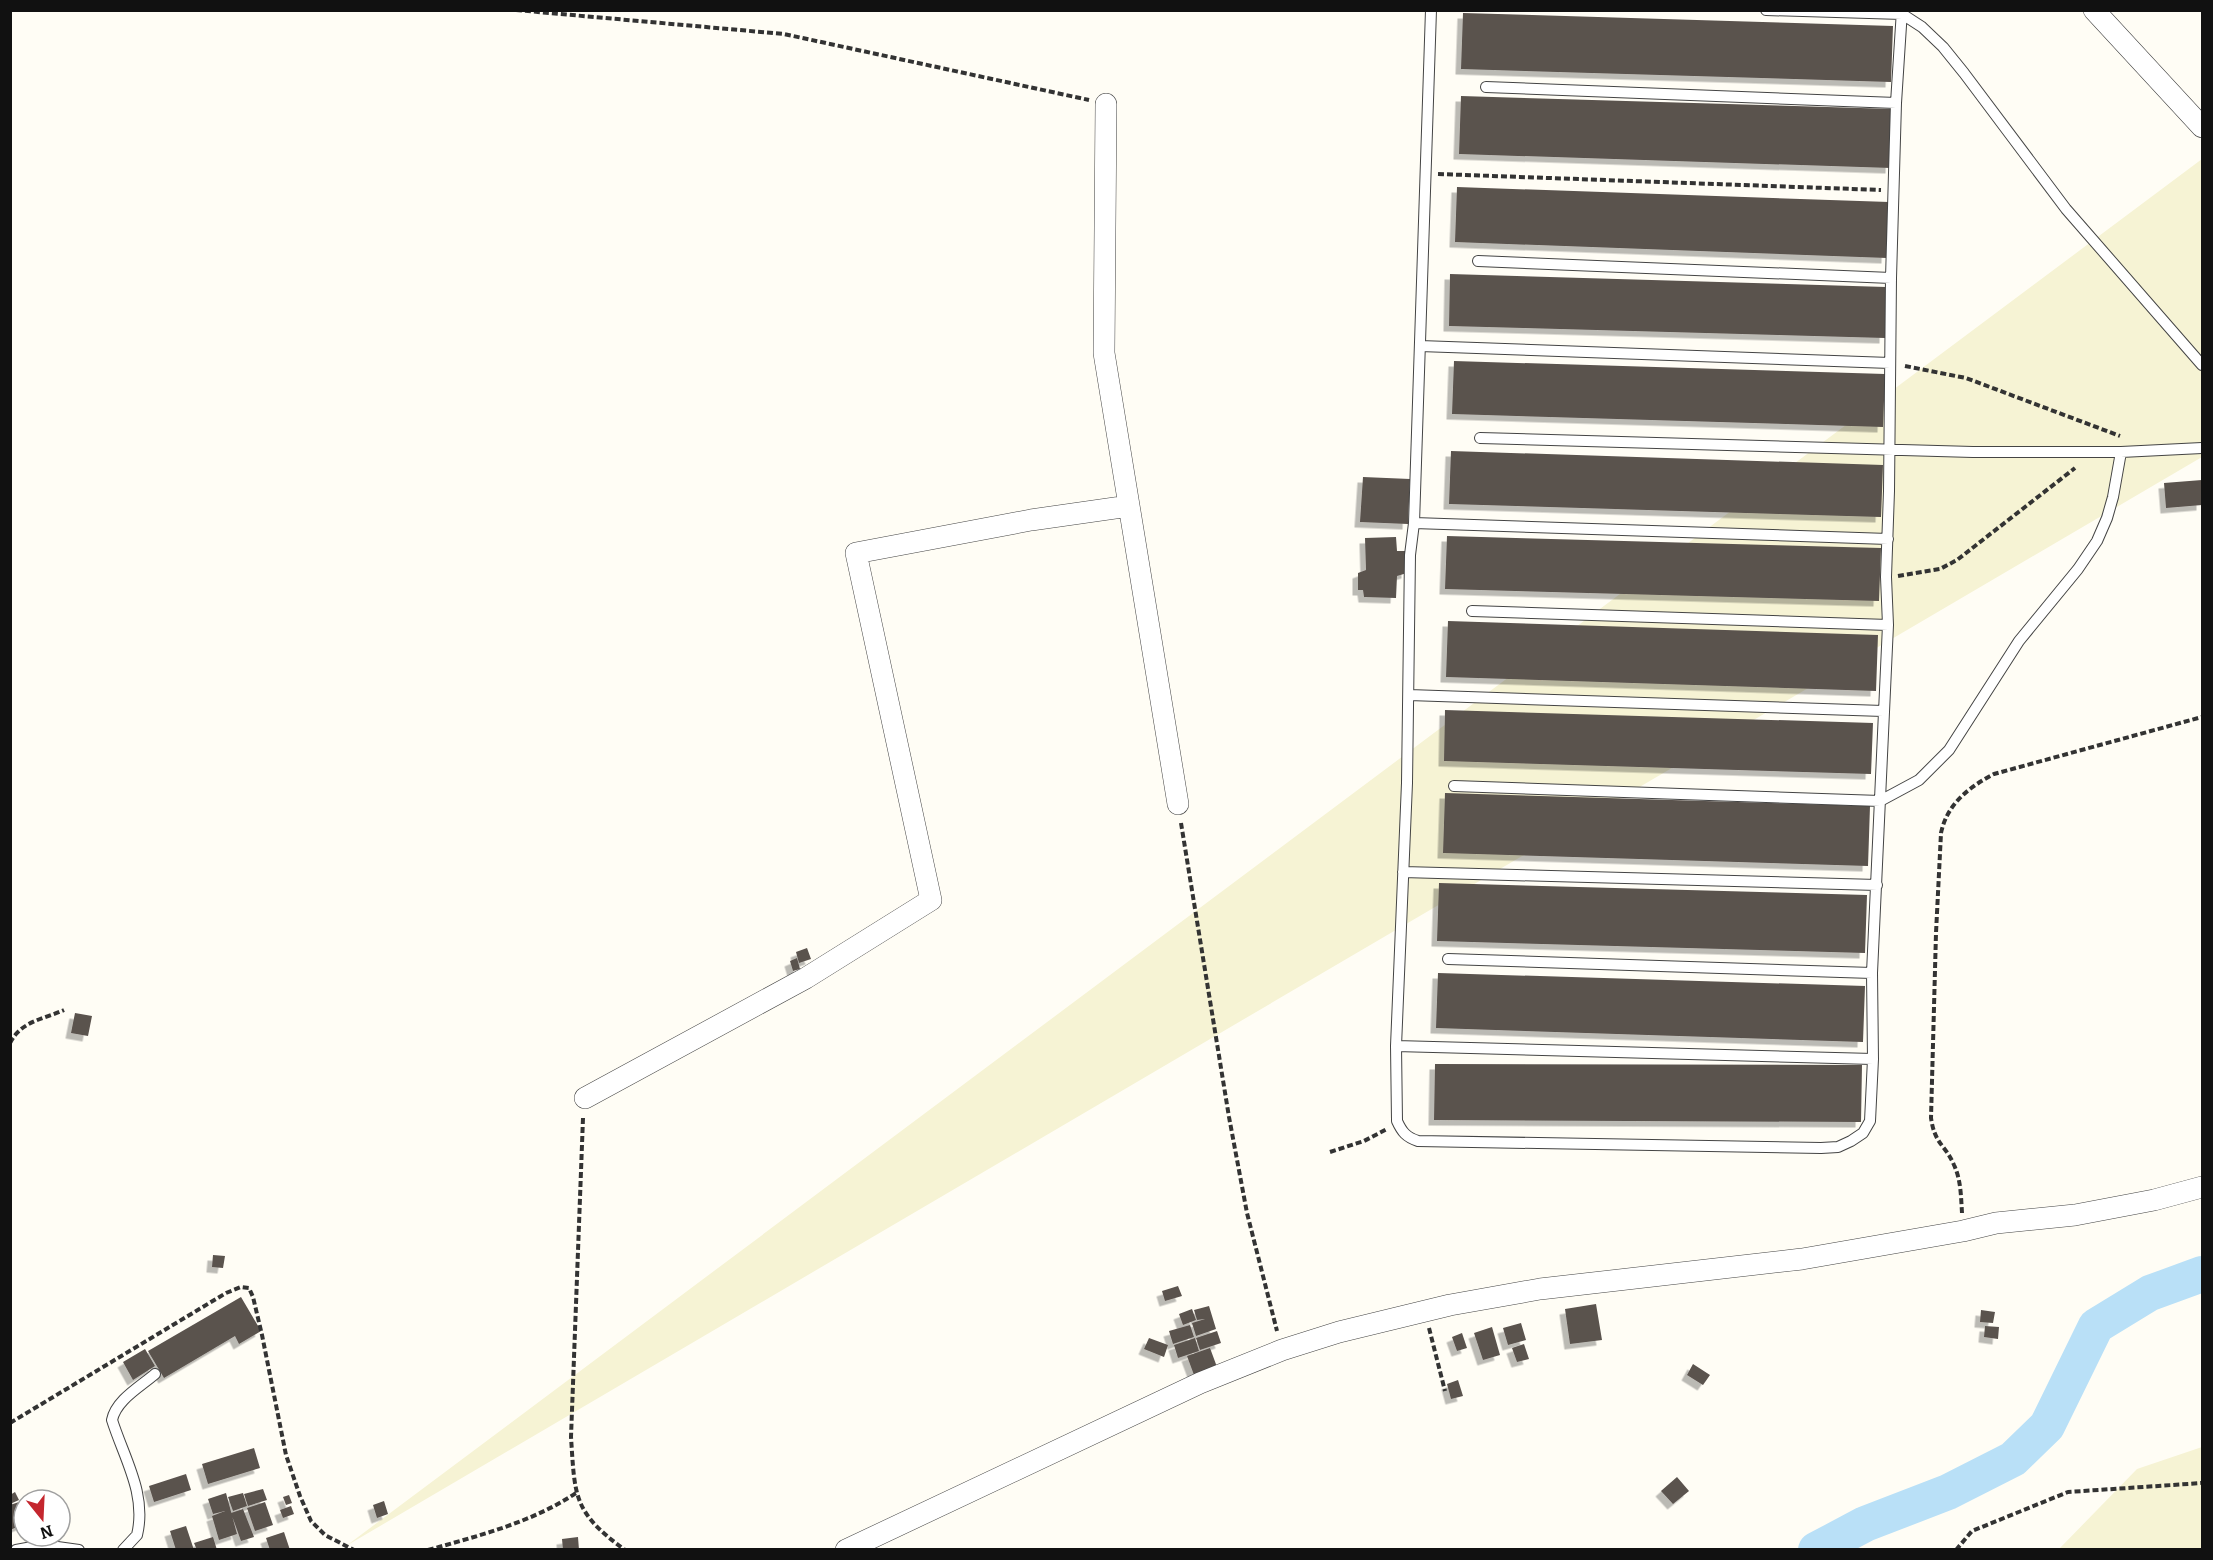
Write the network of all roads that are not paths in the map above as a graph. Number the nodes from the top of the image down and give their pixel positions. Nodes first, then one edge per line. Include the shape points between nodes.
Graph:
1 (1431, 10) edge
2 (1766, 10) edge
3 (2094, 10) edge
4 (1902, 12) edge
5 (1486, 87) dead end
6 (1896, 103) junction
7 (1106, 104) road end
8 (2202, 127) edge
9 (1478, 261) dead end
10 (1891, 278) junction
11 (1420, 346) junction
12 (1890, 363) junction
13 (2202, 365) edge
14 (1480, 438) dead end
15 (2202, 448) edge
16 (1888, 450) junction
17 (2121, 452) junction
18 (1129, 506) junction
19 (1414, 523) junction
20 (1888, 539) junction
21 (1472, 611) dead end
22 (1888, 625) junction
23 (1409, 695) junction
24 (1883, 711) junction
25 (1455, 786) dead end
26 (1880, 801) junction
27 (1178, 804) road end
28 (1403, 872) junction
29 (1877, 885) junction
30 (1448, 959) dead end
31 (1872, 973) junction
32 (1396, 1046) junction
33 (1873, 1059) junction
34 (585, 1098) road end
35 (2202, 1187) edge
36 (154, 1374) dead end
37 (16, 1550) edge
38 (79, 1550) edge
39 (123, 1550) edge
40 (846, 1550) edge

1 - 11 lane
2 - 4 lane
3 - 8 street
4 - 6 lane
4 - 13 lane via 1943,47 2066,209
5 - 6 lane
6 - 10 lane
7 - 18 street via 1104,353
9 - 10 lane
10 - 12 lane
11 - 12 lane
11 - 19 lane
12 - 16 lane
14 - 16 lane
15 - 17 lane
16 - 17 lane
16 - 20 lane
17 - 26 lane via 2107,518 2078,569 2019,641 1948,750 1919,780
18 - 27 street
18 - 34 street via 856,553 932,900 807,978
19 - 20 lane
19 - 23 lane via 1410,555
20 - 22 lane
21 - 22 lane
22 - 24 lane
23 - 24 lane
23 - 28 lane
24 - 26 lane
25 - 26 lane
26 - 29 lane
28 - 29 lane
28 - 32 lane
29 - 31 lane
30 - 31 lane
31 - 33 lane
32 - 33 lane
32 - 33 lane via 1397,1121 1409,1138 1418,1141 1838,1147 1863,1133 1870,1121
35 - 40 street via 2075,1215 2013,1221 1772,1263 1540,1289 1425,1310 1339,1332 1190,1387
36 - 39 lane via 119,1405 112,1420 137,1487 140,1509 137,1535
37 - 38 lane via 43,1545

